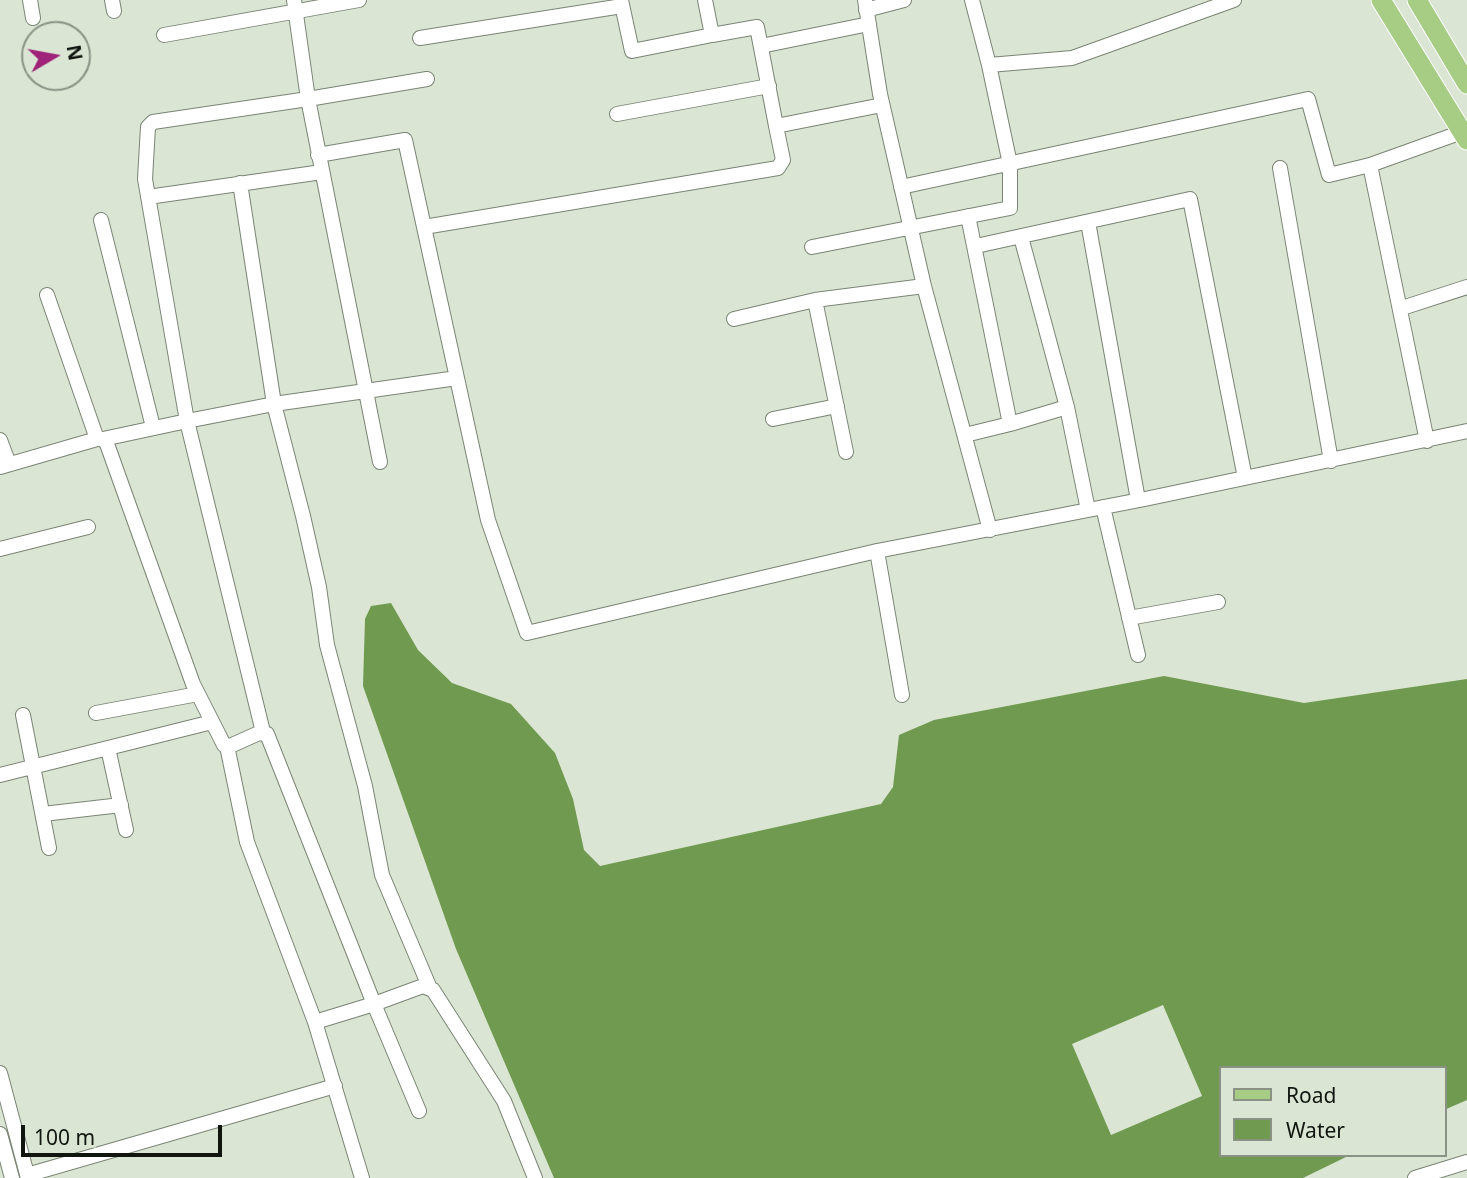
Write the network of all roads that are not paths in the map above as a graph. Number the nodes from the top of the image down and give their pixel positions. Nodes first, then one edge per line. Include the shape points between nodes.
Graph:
1 (30, 0) edge
2 (359, 0) edge
3 (705, 0) edge
4 (904, 0) edge
5 (972, 0) edge
6 (1234, 0) edge
7 (1381, 0) edge
8 (1417, 0) edge
9 (622, 3) edge
10 (295, 5) edge
11 (867, 11) edge
12 (33, 18) dead end
13 (712, 34) junction
14 (164, 35) dead end
15 (420, 38) dead end
16 (761, 46) junction
17 (989, 65) junction
18 (427, 79) dead end
19 (1467, 84) edge
20 (769, 86) junction
21 (308, 99) junction
22 (882, 105) junction
23 (617, 114) dead end
24 (776, 126) junction
25 (1464, 136) edge
26 (318, 155) junction
27 (1010, 164) junction
28 (1370, 165) junction
29 (1280, 168) dead end
30 (322, 172) junction
31 (239, 184) junction
32 (901, 187) junction
33 (148, 197) junction
34 (968, 216) junction
35 (101, 220) dead end
36 (1088, 222) junction
37 (910, 226) junction
38 (425, 227) junction
39 (1021, 237) junction
40 (976, 246) junction
41 (812, 247) dead end
42 (924, 286) junction
43 (1467, 287) edge
44 (47, 295) dead end
45 (815, 300) junction
46 (1402, 308) junction
47 (734, 319) dead end
48 (457, 378) junction
49 (365, 391) junction
50 (274, 404) junction
51 (837, 406) junction
52 (1067, 407) junction
53 (773, 419) dead end
54 (187, 421) junction
55 (1010, 424) junction
56 (153, 428) junction
57 (1467, 430) edge
58 (965, 435) junction
59 (100, 439) junction
60 (0, 440) edge
61 (1427, 441) junction
62 (846, 452) dead end
63 (1331, 461) junction
64 (380, 462) dead end
65 (4, 465) edge
66 (1245, 478) junction
67 (1138, 500) junction
68 (1095, 509) junction
69 (88, 527) dead end
70 (990, 530) junction
71 (0, 549) edge
72 (877, 551) junction
73 (1218, 602) dead end
74 (1129, 618) junction
75 (1138, 655) dead end
76 (198, 694) junction
77 (902, 695) dead end
78 (96, 713) dead end
79 (23, 715) dead end
80 (212, 722) junction
81 (263, 732) junction
82 (227, 746) junction
83 (108, 748) junction
84 (35, 766) junction
85 (0, 775) edge
86 (121, 805) junction
87 (43, 814) junction
88 (126, 830) dead end
89 (49, 848) dead end
90 (429, 986) junction
91 (374, 1004) junction
92 (315, 1022) junction
93 (0, 1073) edge
94 (334, 1086) junction
95 (419, 1111) dead end
96 (0, 1134) edge
97 (1467, 1162) edge
98 (28, 1176) edge
99 (12, 1178) edge
100 (362, 1178) edge
101 (535, 1178) edge
102 (1415, 1178) edge

1 - 12 street
2 - 10 street
3 - 13 street
4 - 11 street
5 - 17 street
6 - 17 street via 1072,58
7 - 25 main road
8 - 19 main road
9 - 13 street via 632,51
9 - 15 street
10 - 14 street
10 - 21 street
11 - 16 street
11 - 22 street
13 - 16 street via 757,27
16 - 20 street
17 - 27 street
18 - 21 street
20 - 23 street
20 - 24 street
21 - 26 street
21 - 33 street via 153,122 146,135
22 - 24 street
22 - 32 street
24 - 38 street via 783,160 778,168
25 - 28 street
26 - 30 street
26 - 38 street via 405,140
27 - 28 street via 1308,99 1329,175
27 - 32 street
27 - 34 street via 1010,208
28 - 46 street
29 - 63 street
30 - 31 street
30 - 49 street
31 - 33 street
31 - 50 street
32 - 37 street
33 - 54 street
34 - 37 street
34 - 40 street
35 - 56 street
36 - 39 street
36 - 66 street via 1190,199
36 - 67 street
37 - 41 street
37 - 42 street
38 - 48 street
39 - 40 street
39 - 52 street
40 - 55 street
42 - 45 street
42 - 58 street
43 - 46 street
44 - 59 street
45 - 47 street
45 - 51 street
46 - 61 street
48 - 49 street
48 - 72 street via 488,520 527,633
49 - 50 street
49 - 64 street
50 - 54 street
50 - 90 street via 382,875
51 - 53 street
51 - 62 street
52 - 55 street
52 - 68 street
54 - 56 street
54 - 81 street
55 - 58 street
56 - 59 street
57 - 61 street
58 - 70 street
59 - 65 street
59 - 76 street
60 - 65 street
61 - 63 street
63 - 66 street
66 - 67 street
67 - 68 street
68 - 70 street
68 - 74 street
69 - 71 street
70 - 72 street
72 - 77 street
73 - 74 street
74 - 75 street
76 - 78 street
76 - 80 street
79 - 84 street
80 - 82 street
80 - 83 street
81 - 82 street
81 - 91 street via 308,832
82 - 92 street via 247,842
83 - 84 street
83 - 86 street
84 - 85 street
84 - 87 street
86 - 87 street
86 - 88 street
87 - 89 street
90 - 91 street
90 - 101 street via 504,1101
91 - 92 street
91 - 95 street
92 - 94 street
93 - 98 street
94 - 98 street
94 - 100 street
96 - 99 street
97 - 102 street

